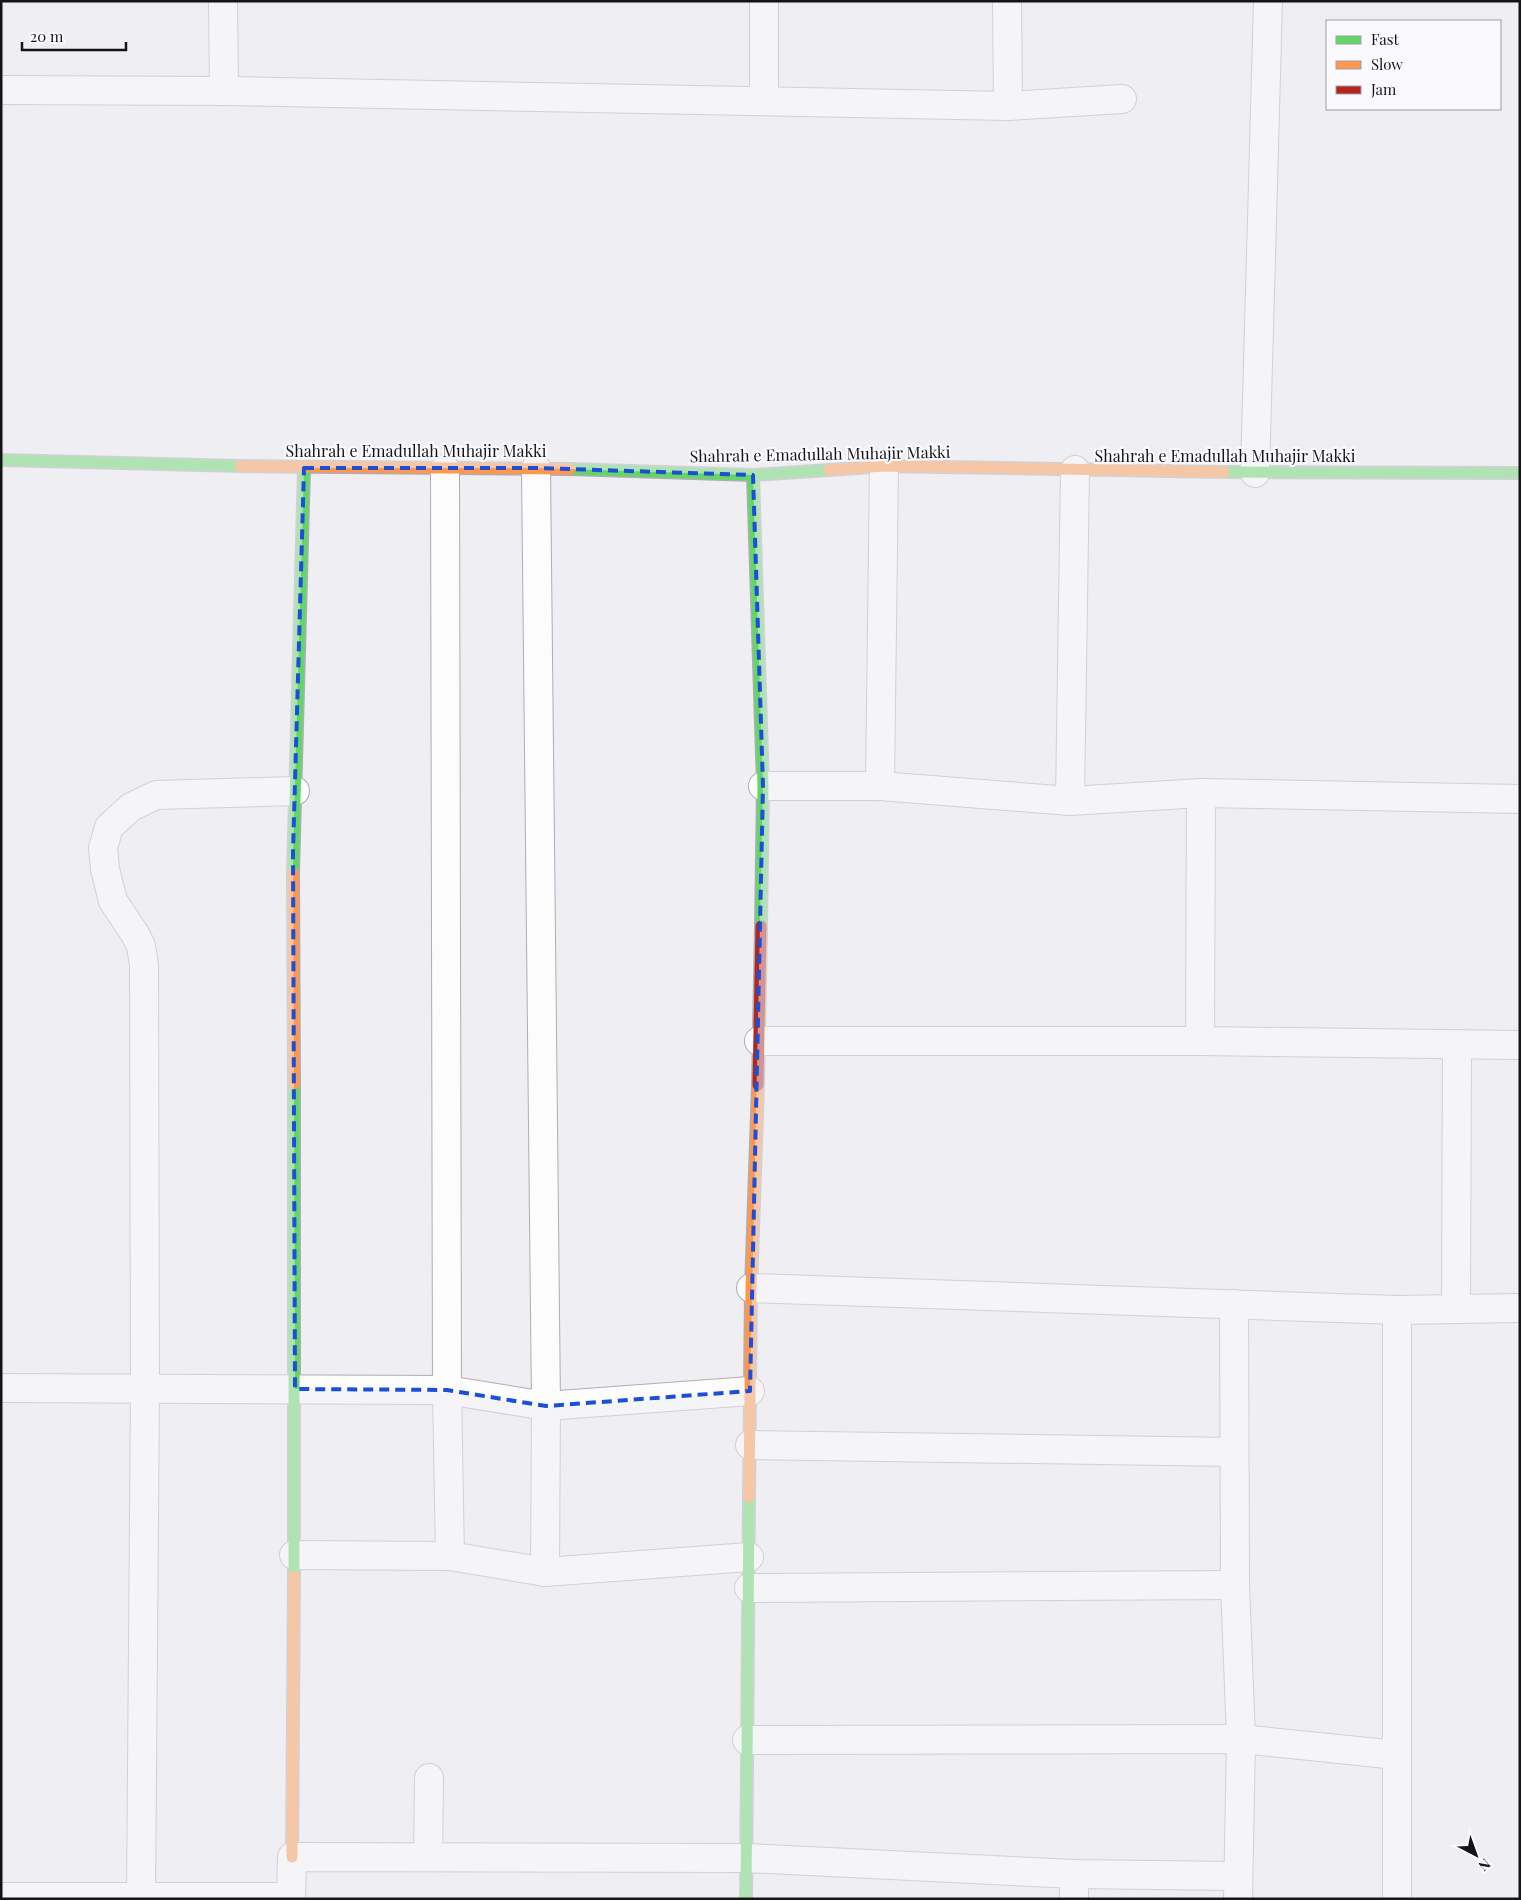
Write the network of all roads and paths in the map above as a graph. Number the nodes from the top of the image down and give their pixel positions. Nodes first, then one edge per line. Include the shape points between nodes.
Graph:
1 (223, 1) edge
2 (764, 1) edge
3 (1007, 1) edge
4 (1268, 1) edge
5 (1, 90) edge
6 (224, 91) junction
7 (1122, 99) dead end
8 (764, 101) junction
9 (1008, 106) junction
10 (1, 460) edge
11 (884, 466) junction
12 (304, 468) junction
13 (536, 468) junction
14 (444, 469) junction
15 (1076, 470) junction
16 (1255, 473) junction
17 (1520, 473) edge
18 (753, 475) junction
19 (763, 786) junction
20 (880, 786) junction
21 (295, 791) junction
22 (1201, 793) junction
23 (1520, 800) edge
24 (1070, 801) junction
25 (759, 1041) junction
26 (1200, 1041) junction
27 (1457, 1044) junction
28 (1520, 1045) edge
29 (751, 1288) junction
30 (1234, 1304) junction
31 (1520, 1308) edge
32 (1456, 1309) junction
33 (1397, 1310) junction
34 (1, 1388) edge
35 (145, 1389) junction
36 (295, 1389) junction
37 (447, 1390) junction
38 (750, 1391) junction
39 (546, 1406) junction
40 (750, 1444) junction
41 (1234, 1452) junction
42 (294, 1555) junction
43 (450, 1556) junction
44 (749, 1557) junction
45 (545, 1572) junction
46 (1235, 1585) junction
47 (749, 1588) junction
48 (1241, 1739) junction
49 (747, 1740) junction
50 (1397, 1755) junction
51 (429, 1778) dead end
52 (292, 1856) junction
53 (428, 1857) junction
54 (746, 1858) junction
55 (1074, 1886) edge
56 (1238, 1887) edge
57 (1, 1897) edge
58 (141, 1898) edge
59 (291, 1898) edge
60 (746, 1899) edge
61 (1396, 1899) edge

1 - 6 street
2 - 8 street
3 - 9 street
4 - 16 street
5 - 6 street
6 - 8 street
7 - 9 street
8 - 9 street
10 - 12 street, Shahrah e Emadullah Muhajir Makki
11 - 15 street, Shahrah e Emadullah Muhajir Makki
11 - 18 street, Shahrah e Emadullah Muhajir Makki
11 - 20 street
12 - 14 street, Shahrah e Emadullah Muhajir Makki
12 - 21 street
13 - 14 street, Shahrah e Emadullah Muhajir Makki
13 - 18 street, Shahrah e Emadullah Muhajir Makki
13 - 39 street
14 - 37 street
15 - 16 street, Shahrah e Emadullah Muhajir Makki
15 - 24 street
16 - 17 street, Shahrah e Emadullah Muhajir Makki
18 - 19 street
19 - 20 street
19 - 25 street
20 - 24 street
21 - 35 street via 156,795 132,807 109,827 103,848 112,901 141,946 144,966
21 - 36 street
22 - 23 street
22 - 24 street
22 - 26 street
25 - 26 street
25 - 29 street
26 - 27 street
27 - 28 street
27 - 32 street
29 - 30 street
29 - 38 street
30 - 33 street
30 - 41 street
31 - 32 street
32 - 33 street
33 - 50 street
34 - 35 street
35 - 36 street
35 - 58 street
36 - 37 street
36 - 42 street
37 - 39 street
37 - 43 street
38 - 39 street
38 - 40 street
39 - 45 street
40 - 41 street
40 - 44 street
41 - 46 street
42 - 43 street
42 - 52 street
43 - 45 street
44 - 45 street
44 - 47 street
46 - 47 street
46 - 48 street
47 - 49 street
48 - 49 street
48 - 50 street
48 - 56 street
49 - 54 street
50 - 61 street
51 - 53 street
52 - 53 street
52 - 59 street
53 - 54 street
54 - 55 street
54 - 60 street
55 - 56 street
57 - 58 street
58 - 59 street

